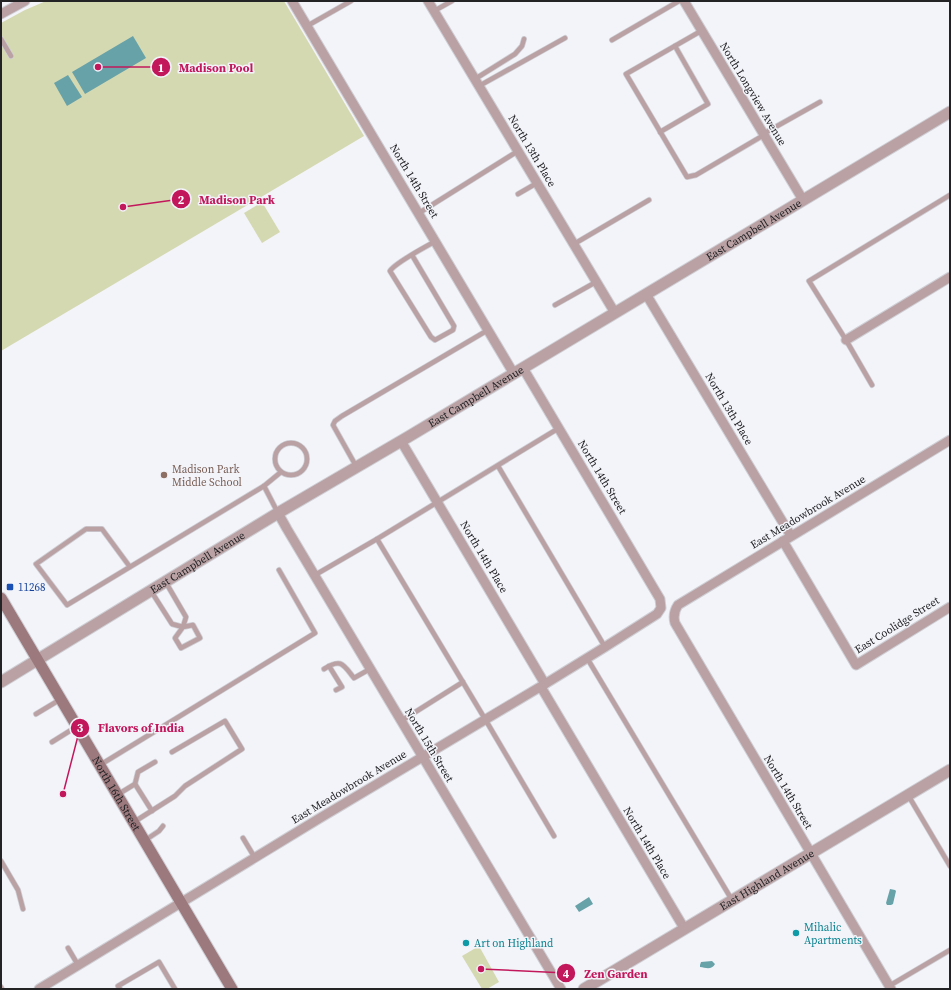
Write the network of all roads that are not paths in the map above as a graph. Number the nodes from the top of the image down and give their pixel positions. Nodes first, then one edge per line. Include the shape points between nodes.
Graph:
1 (25, 1) edge
2 (292, 1) edge
3 (351, 1) edge
4 (428, 1) edge
5 (452, 1) edge
6 (679, 1) edge
7 (684, 1) edge
8 (434, 11) junction
9 (1, 14) edge
10 (307, 26) junction
11 (701, 31) junction
12 (565, 38) dead end
13 (1, 39) edge
14 (524, 39) dead end
15 (612, 40) dead end
16 (675, 46) junction
17 (11, 56) dead end
18 (477, 82) junction
19 (820, 102) dead end
20 (950, 112) edge
21 (660, 132) junction
22 (763, 134) junction
23 (518, 151) junction
24 (537, 183) junction
25 (518, 194) dead end
26 (950, 195) edge
27 (649, 200) dead end
28 (803, 200) junction
29 (419, 213) junction
30 (436, 241) junction
31 (574, 244) junction
32 (412, 255) junction
33 (950, 277) edge
34 (596, 282) junction
35 (646, 294) junction
36 (555, 306) dead end
37 (615, 313) junction
38 (488, 330) junction
39 (846, 340) junction
40 (518, 371) junction
41 (872, 385) dead end
42 (559, 428) junction
43 (950, 440) edge
44 (402, 441) junction
45 (498, 466) junction
46 (357, 467) junction
47 (282, 472) junction
48 (264, 486) junction
49 (438, 502) junction
50 (278, 513) junction
51 (791, 536) junction
52 (377, 539) junction
53 (783, 541) junction
54 (130, 567) junction
55 (278, 570) dead end
56 (315, 576) junction
57 (165, 582) junction
58 (150, 590) junction
59 (1, 598) edge
60 (660, 599) joint
61 (678, 605) joint
62 (950, 607) edge
63 (183, 627) junction
64 (605, 648) junction
65 (587, 658) junction
66 (37, 659) junction
67 (329, 666) junction
68 (370, 669) junction
69 (324, 670) dead end
70 (1, 682) edge
71 (463, 682) junction
72 (543, 686) junction
73 (336, 690) dead end
74 (61, 699) junction
75 (36, 714) dead end
76 (485, 719) junction
77 (401, 721) junction
78 (77, 726) junction
79 (52, 742) dead end
80 (172, 752) dead end
81 (422, 757) junction
82 (154, 762) dead end
83 (100, 765) junction
84 (948, 773) edge
85 (135, 784) junction
86 (908, 794) junction
87 (117, 795) junction
88 (152, 811) junction
89 (134, 822) junction
90 (163, 826) dead end
91 (554, 836) dead end
92 (243, 838) dead end
93 (144, 840) junction
94 (811, 853) junction
95 (255, 858) junction
96 (1, 861) edge
97 (950, 866) edge
98 (732, 900) junction
99 (181, 902) junction
100 (23, 909) dead end
101 (684, 928) junction
102 (68, 948) dead end
103 (950, 950) edge
104 (78, 965) junction
105 (890, 988) edge
106 (39, 989) edge
107 (120, 989) edge
108 (175, 989) edge
109 (232, 989) edge
110 (561, 989) edge
111 (584, 989) edge

1 - 9 street
2 - 10 street, North 14th Street
3 - 10 lane
4 - 8 street, North 13th Place
5 - 8 lane
6 - 15 lane
7 - 11 street, North Longview Avenue
8 - 18 street, North 13th Place
10 - 29 street, North 14th Street
11 - 16 lane
11 - 22 street, North Longview Avenue
12 - 18 lane
13 - 17 lane
14 - 18 lane via 515,54
16 - 21 lane via 708,104
16 - 21 lane via 626,74
18 - 23 street, North 13th Place
19 - 22 lane
20 - 28 street, East Campbell Avenue
21 - 22 lane via 687,177 696,175
22 - 28 street, North Longview Avenue
23 - 24 street, North 13th Place
23 - 29 lane
24 - 25 lane
24 - 31 street, North 13th Place
26 - 39 lane via 809,281
27 - 31 lane
28 - 35 street, East Campbell Avenue
29 - 30 street, North 14th Street
30 - 32 lane
30 - 38 street, North 14th Street
31 - 34 street, North 13th Place
32 - 32 lane via 392,267 390,271 430,337 435,340 453,330 454,326
33 - 39 street
34 - 36 lane
34 - 37 street, North 13th Place
35 - 37 street, East Campbell Avenue
35 - 51 street, North 13th Place
37 - 40 street, East Campbell Avenue
38 - 40 street, North 14th Street
38 - 46 lane via 335,421 333,425
39 - 41 lane
40 - 42 street, North 14th Street
40 - 44 street, East Campbell Avenue
42 - 45 lane
42 - 60 street, North 14th Street
43 - 51 street, East Meadowbrook Avenue
44 - 46 street, East Campbell Avenue
44 - 49 street, North 14th Place
45 - 49 lane
45 - 64 lane
46 - 50 street, East Campbell Avenue
47 - 47 lane via 275,463 276,452 283,444 299,444 308,457 306,467 297,474 286,475
47 - 48 lane
48 - 50 lane
48 - 54 lane
49 - 52 lane
49 - 72 street, North 14th Place
50 - 56 street, North 15th Street
50 - 57 street, East Campbell Avenue
51 - 53 street, East Meadowbrook Avenue
52 - 56 lane
52 - 71 lane
53 - 61 street, East Meadowbrook Avenue
53 - 62 street, East Coolidge Street via 856,665
54 - 54 lane via 67,605 36,564 86,529 102,529
55 - 83 lane via 316,633
56 - 68 street, North 15th Street
57 - 58 street, East Campbell Avenue
57 - 63 lane via 186,617
58 - 63 lane via 172,624
58 - 66 street, East Campbell Avenue
59 - 66 main road, North 16th Street
60 - 64 street, East Meadowbrook Avenue via 661,608 657,614
61 - 94 street, North 14th Street via 674,610 675,623
63 - 63 lane via 175,638 181,648 200,638 192,625
64 - 65 street, East Meadowbrook Avenue
65 - 72 street, East Meadowbrook Avenue
65 - 98 lane
66 - 70 street, East Campbell Avenue
66 - 74 main road, North 16th Street
67 - 68 lane via 334,663 340,664 354,678
67 - 69 lane
67 - 73 lane via 342,687
68 - 77 street, North 15th Street
71 - 76 lane
71 - 77 lane
72 - 76 street, East Meadowbrook Avenue
72 - 101 street, North 14th Place
74 - 75 lane
74 - 78 main road, North 16th Street
76 - 81 street, East Meadowbrook Avenue
76 - 91 lane
77 - 81 street, North 15th Street
78 - 79 lane
78 - 83 main road, North 16th Street
80 - 88 lane via 225,721 242,750 185,786
81 - 95 street, East Meadowbrook Avenue
81 - 110 street, North 15th Street
82 - 85 lane via 138,772
83 - 87 main road, North 16th Street
84 - 86 street, East Highland Avenue
85 - 87 lane
85 - 88 lane
86 - 94 street, East Highland Avenue
86 - 97 lane
87 - 89 main road, North 16th Street
88 - 89 lane
89 - 93 main road, North 16th Street
90 - 93 lane
92 - 95 lane
93 - 99 main road, North 16th Street
94 - 98 street, East Highland Avenue
94 - 105 street, North 14th Street
95 - 99 street, East Meadowbrook Avenue
96 - 100 lane via 18,890
98 - 101 street, East Highland Avenue
99 - 104 street, East Meadowbrook Avenue
99 - 109 main road, North 16th Street
101 - 111 street, East Highland Avenue
102 - 104 lane
103 - 105 lane
104 - 106 street, East Meadowbrook Avenue
107 - 108 lane via 118,986 159,962

